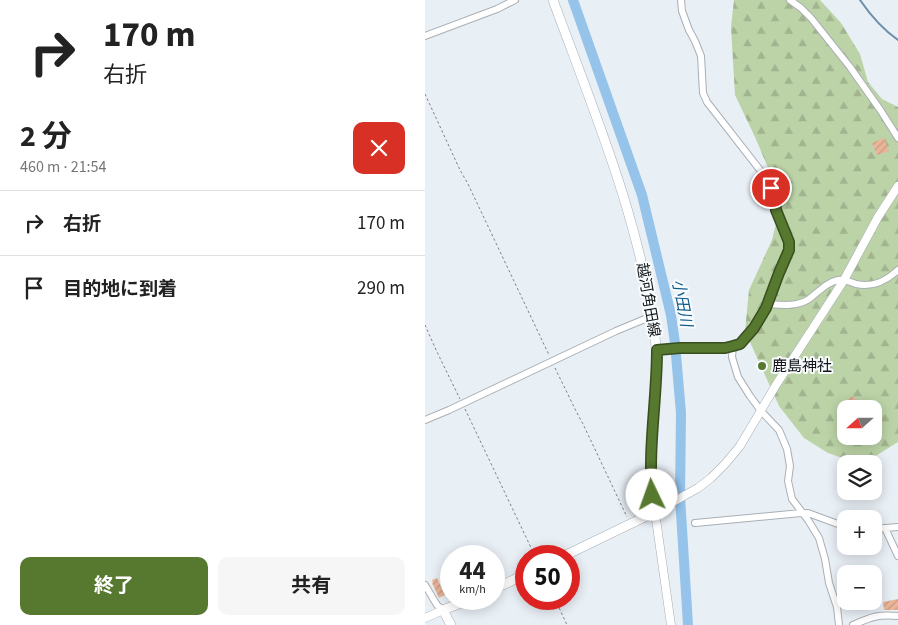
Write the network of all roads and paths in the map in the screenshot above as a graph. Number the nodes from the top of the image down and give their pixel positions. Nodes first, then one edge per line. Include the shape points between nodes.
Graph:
1 (515, 0) edge
2 (553, 0) edge
3 (681, 0) edge
4 (790, 0) edge
5 (425, 36) edge
6 (425, 94) edge
7 (898, 138) edge
8 (898, 186) edge
9 (898, 270) edge
10 (844, 280) junction
11 (768, 304) junction
12 (652, 316) junction
13 (425, 325) edge
14 (733, 346) junction
15 (657, 350) junction
16 (552, 361) junction
17 (463, 404) junction
18 (761, 411) junction
19 (425, 420) edge
20 (655, 512) junction
21 (801, 512) junction
22 (837, 523) edge
23 (630, 524) junction
24 (695, 524) dead end
25 (898, 527) edge
26 (882, 528) edge
27 (885, 528) junction
28 (530, 545) edge
29 (580, 548) edge
30 (898, 556) edge
31 (425, 584) edge
32 (440, 608) edge
33 (443, 610) joint
34 (560, 610) edge
35 (898, 616) edge
36 (425, 618) edge
37 (451, 625) edge
38 (567, 625) edge
39 (671, 625) edge
40 (839, 625) edge
41 (853, 625) edge

1 - 5 street
2 - 12 main road, 越河角田線 via 621,190
3 - 11 street via 682,11 701,56 703,93 707,102 767,179 789,242 789,250
4 - 7 street via 822,32
6 - 16 path
8 - 10 street
9 - 10 street via 881,283 871,285
10 - 11 street via 822,287 808,300 799,303
10 - 18 street
11 - 14 street via 754,328 740,344
12 - 15 main road, 越河角田線
12 - 16 street
13 - 17 path
14 - 15 street
14 - 18 street via 732,357 738,377
15 - 20 main road, 越河角田線 via 650,475
16 - 17 street
16 - 23 path
17 - 19 street
17 - 28 path
18 - 20 street via 740,446 711,478
18 - 21 street via 779,430 787,449 792,499
20 - 23 main road
20 - 39 street
21 - 22 street
21 - 24 street
21 - 40 street via 819,538
23 - 29 main road
25 - 27 street
26 - 27 street
27 - 30 street
31 - 32 street
33 - 36 street
33 - 37 main road
34 - 38 path
35 - 41 street via 868,618

